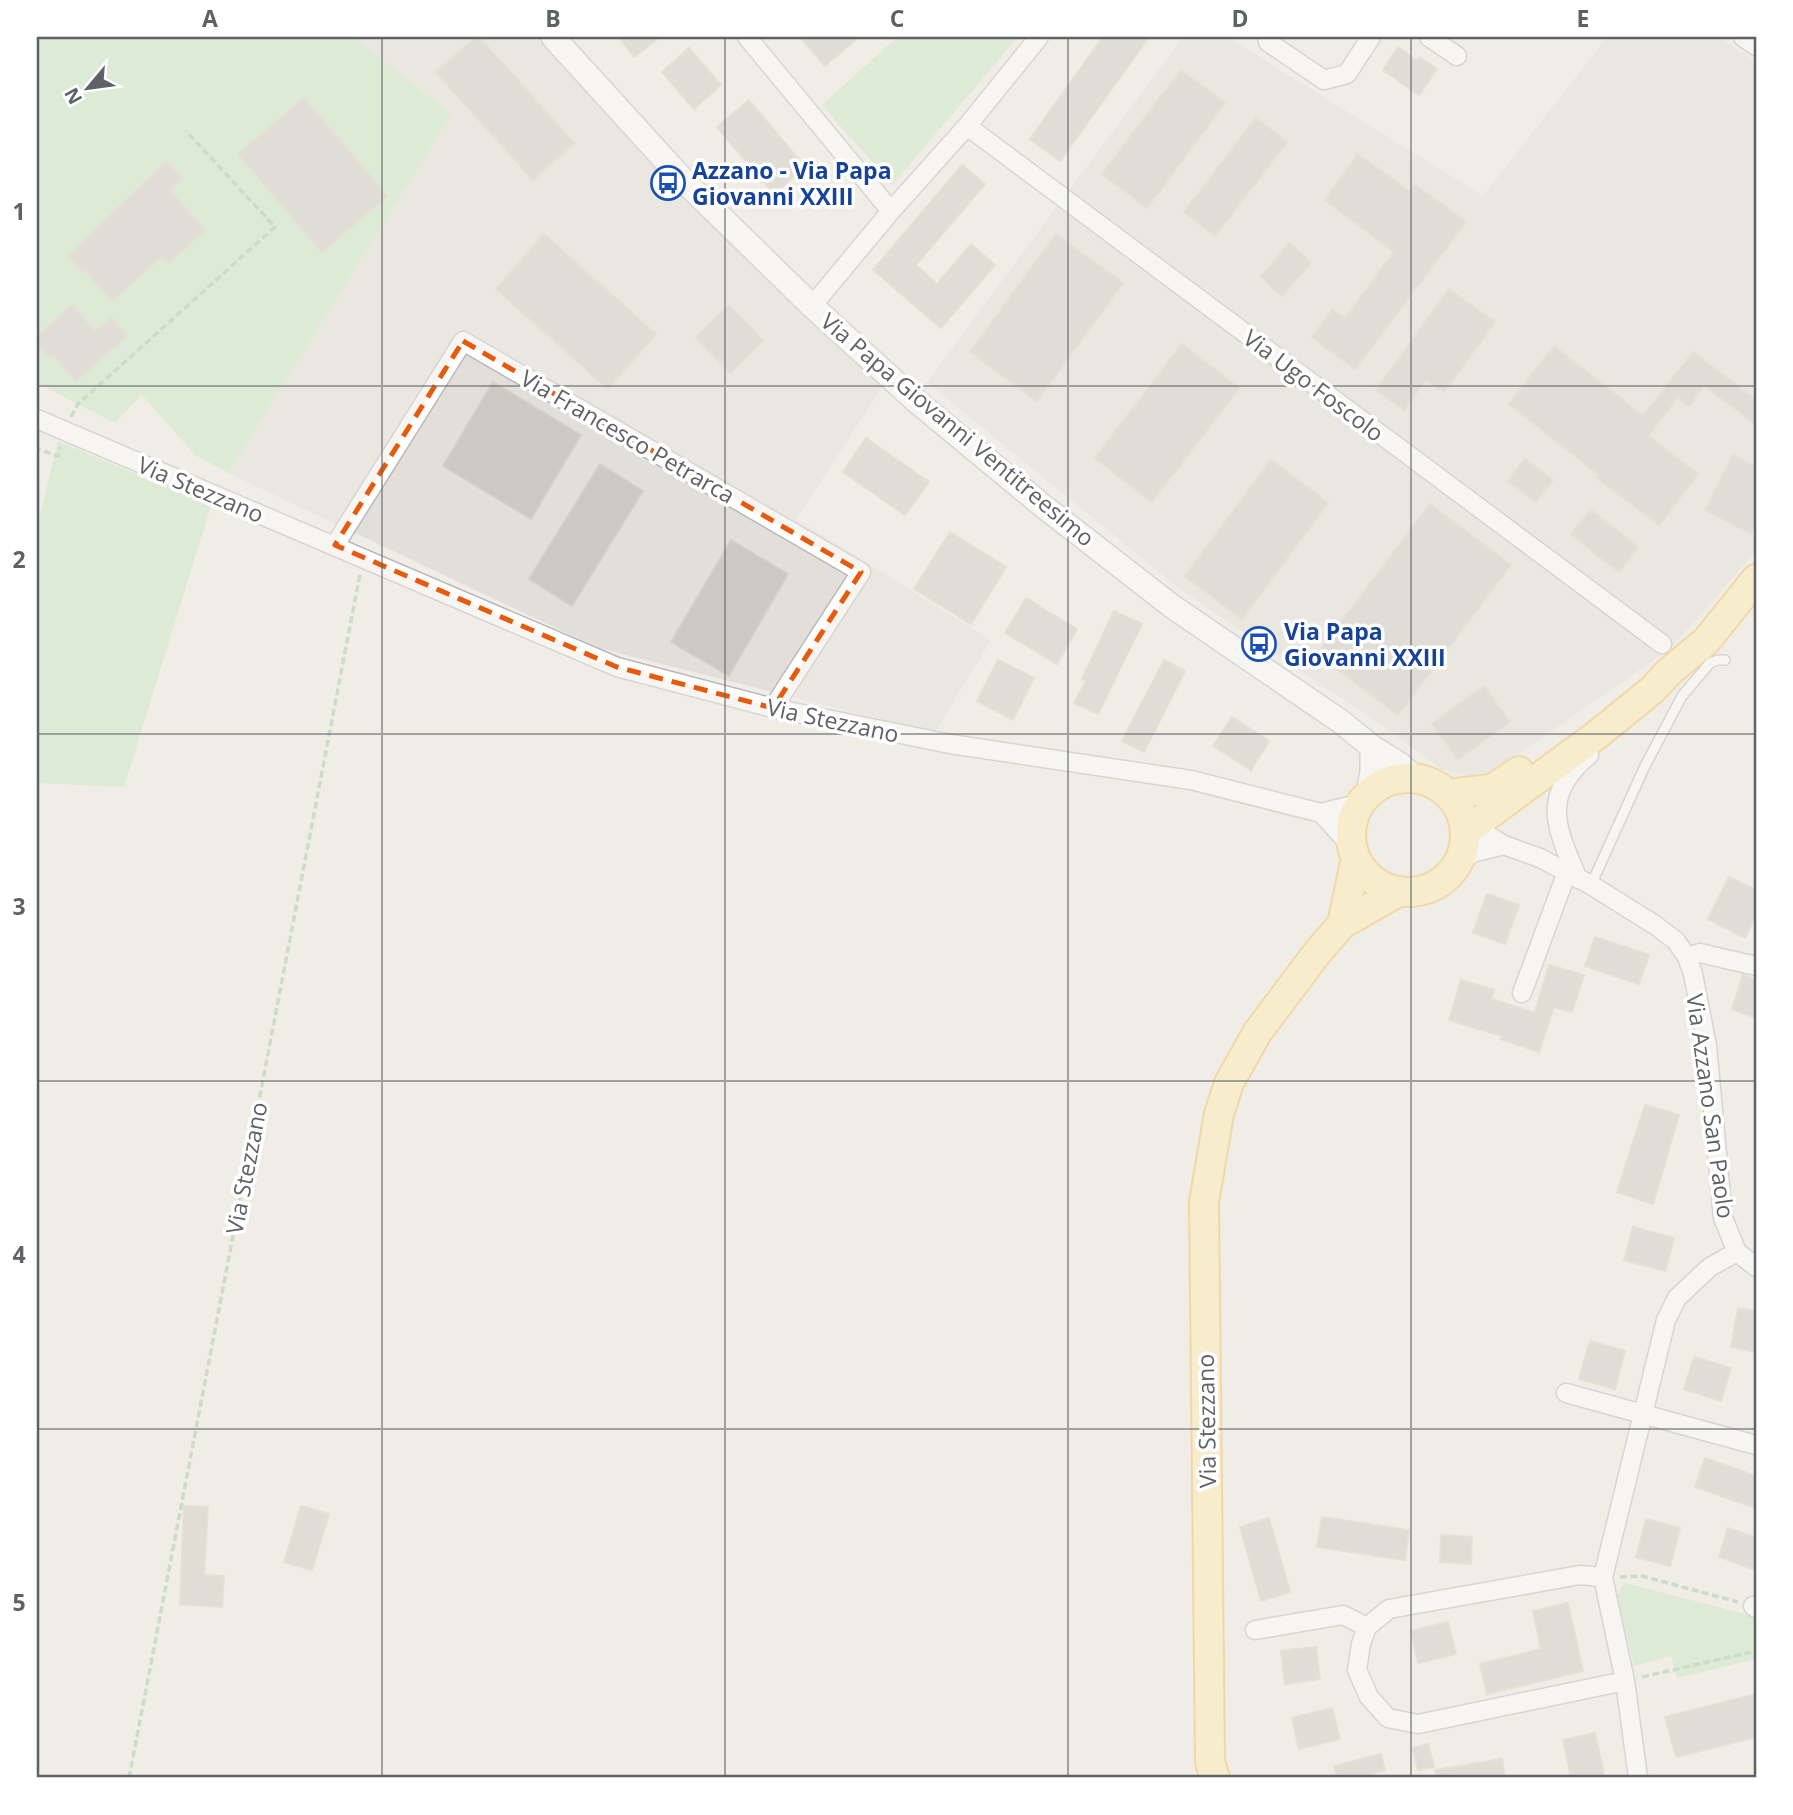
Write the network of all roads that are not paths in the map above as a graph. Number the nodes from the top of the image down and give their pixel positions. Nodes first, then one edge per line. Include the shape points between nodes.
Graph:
1 (553, 37) edge
2 (747, 37) edge
3 (1039, 37) edge
4 (1267, 37) edge
5 (1371, 37) edge
6 (1429, 37) edge
7 (1743, 37) edge
8 (1756, 46) edge
9 (1457, 56) dead end
10 (967, 126) junction
11 (891, 211) junction
12 (812, 306) junction
13 (37, 419) edge
14 (335, 545) junction
15 (1756, 579) edge
16 (1662, 644) dead end
17 (1725, 660) dead end
18 (1661, 680) junction
19 (772, 708) junction
20 (1372, 747) junction
21 (1416, 779) junction
22 (1448, 794) junction
23 (1364, 799) junction
24 (1321, 813) junction
25 (1465, 834) junction
26 (1503, 845) junction
27 (1354, 853) junction
28 (1457, 866) junction
29 (1579, 879) junction
30 (1398, 892) junction
31 (1342, 924) junction
32 (1687, 957) junction
33 (1754, 960) edge
34 (1522, 993) dead end
35 (1737, 1252) junction
36 (1756, 1267) edge
37 (1566, 1393) dead end
38 (1644, 1414) junction
39 (1756, 1445) edge
40 (1604, 1577) junction
41 (1367, 1627) junction
42 (1255, 1630) dead end
43 (1625, 1681) junction
44 (1210, 1773) edge
45 (1638, 1778) edge

1 - 12 street, Via Papa Giovanni Ventitreesimo via 685,182
2 - 11 street
3 - 10 street
4 - 5 street via 1268,43 1324,80 1346,74
6 - 9 street
7 - 8 street
10 - 11 street
10 - 16 street, Via Ugo Foscolo
11 - 12 street
12 - 20 street, Via Papa Giovanni Ventitreesimo via 915,400 1043,506 1173,607 1340,720
13 - 14 street, Via Stezzano
14 - 19 street, Via Stezzano via 617,667
14 - 19 street, Via Francesco Petrarca via 463,341 861,572
15 - 18 main road via 1706,641
17 - 29 lane via 1710,663 1682,696
18 - 22 main road via 1492,789
18 - 25 main road via 1598,734
18 - 29 street via 1623,727 1575,767 1560,789 1558,829
19 - 24 street, Via Stezzano via 950,744 1191,780
20 - 21 street, Via Papa Giovanni Ventitreesimo
20 - 23 street
21 - 22 main road
21 - 23 main road via 1382,785
22 - 25 main road via 1460,811
23 - 24 street, Via Stezzano
23 - 27 main road via 1352,825
24 - 27 street
25 - 26 street, Via Azzano San Paolo via 1484,832
25 - 28 main road
26 - 28 street via 1472,853
26 - 29 street, Via Azzano San Paolo
27 - 30 main road via 1373,880
27 - 31 main road
28 - 30 main road via 1431,888
29 - 32 street, Via Azzano San Paolo via 1656,925
29 - 34 street
30 - 31 main road
31 - 44 main road, Via Stezzano via 1257,1033 1229,1083 1204,1202
32 - 33 street via 1700,953
32 - 35 street, Via Azzano San Paolo via 1707,1045 1723,1218
35 - 36 street, Via Azzano San Paolo
35 - 38 street via 1710,1267 1676,1298 1666,1320
37 - 38 street
38 - 39 street
38 - 40 street
40 - 41 street via 1580,1575 1389,1609
40 - 43 street
41 - 42 street via 1343,1615
41 - 43 street via 1357,1670 1369,1697 1388,1718 1418,1724
43 - 45 street

